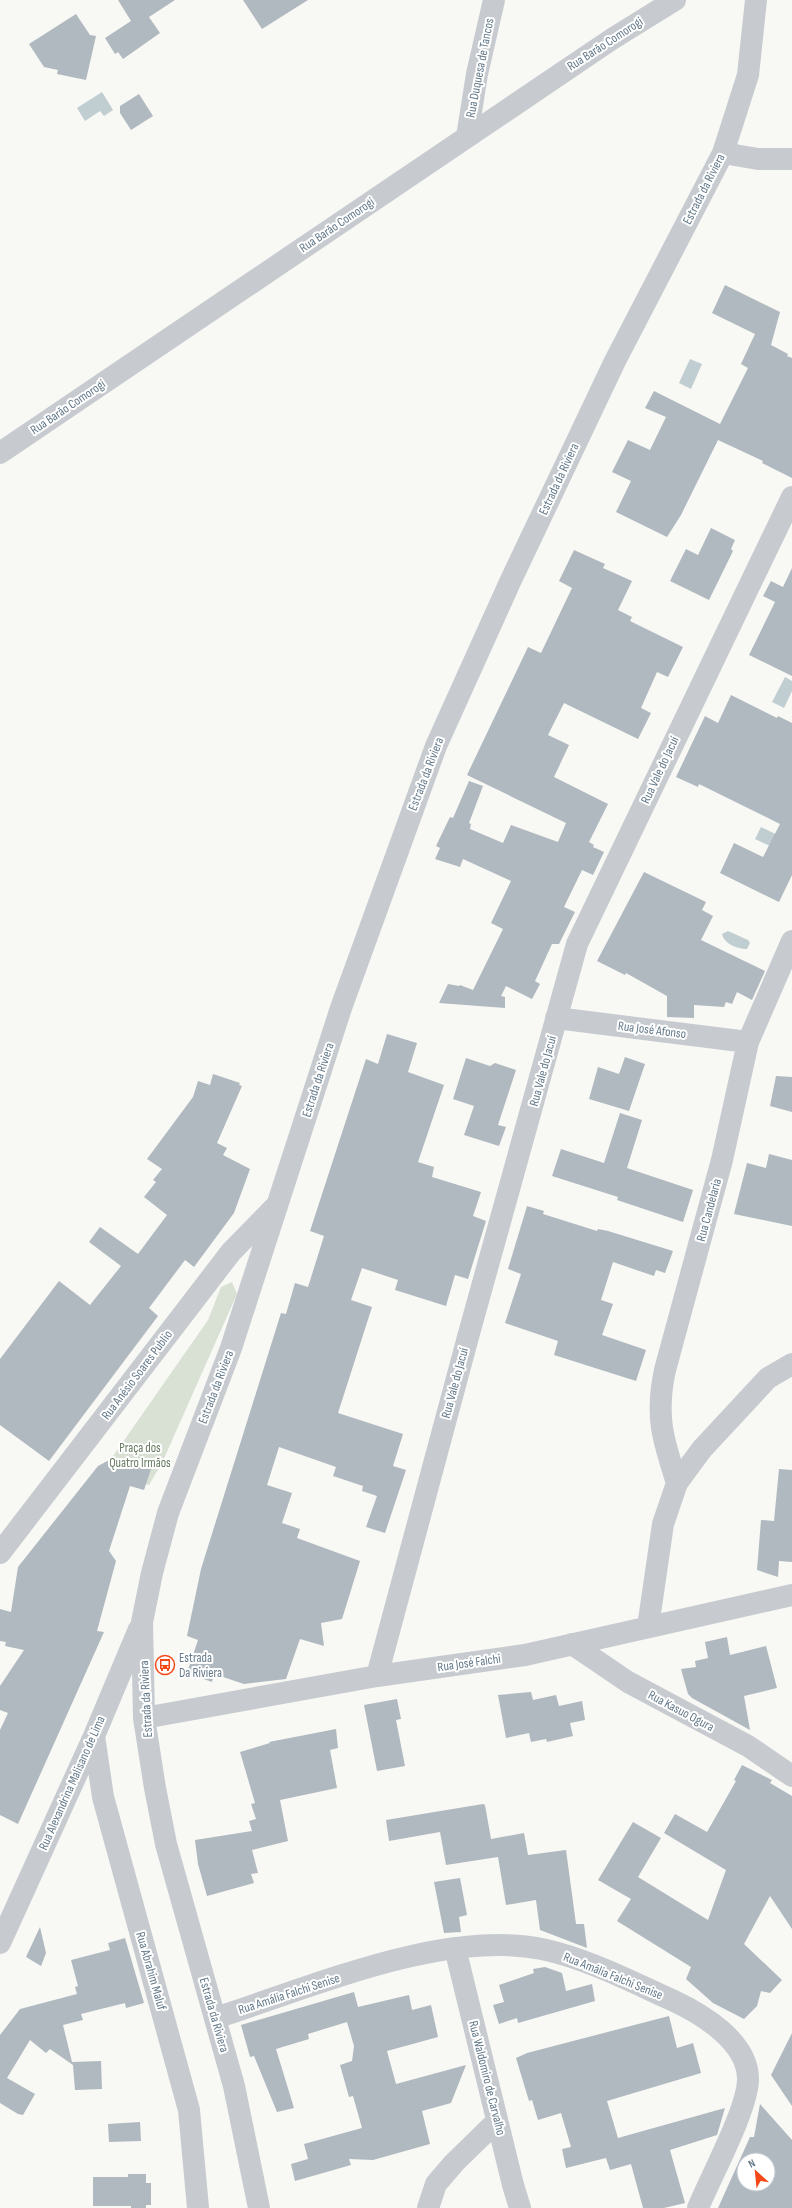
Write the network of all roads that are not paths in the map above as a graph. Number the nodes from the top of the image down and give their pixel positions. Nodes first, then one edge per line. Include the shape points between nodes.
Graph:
1 (494, 0) edge
2 (675, 0) edge
3 (756, 0) edge
4 (467, 137) junction
5 (723, 153) junction
6 (792, 159) edge
7 (0, 453) edge
8 (792, 497) edge
9 (792, 941) edge
10 (556, 1018) junction
11 (748, 1042) junction
12 (279, 1202) junction
13 (792, 1364) edge
14 (677, 1483) junction
15 (0, 1553) edge
16 (792, 1595) edge
17 (142, 1622) junction
18 (648, 1627) junction
19 (572, 1644) junction
20 (377, 1676) junction
21 (144, 1718) junction
22 (94, 1736) junction
23 (792, 1776) edge
24 (0, 1943) edge
25 (456, 1948) junction
26 (215, 2018) junction
27 (497, 2121) junction
28 (198, 2208) edge
29 (259, 2208) edge
30 (428, 2208) edge
31 (520, 2208) edge
32 (698, 2208) edge

1 - 4 street, Rua Duquesa de Tancos via 477,74
2 - 4 street, Rua Barão Comorogi via 612,39
3 - 5 street, Estrada da Riviera via 748,75
4 - 7 street, Rua Barão Comorogi
5 - 6 street via 758,159
5 - 12 street, Estrada da Riviera via 615,360 436,746 341,1008
8 - 10 street, Rua Vale do Jacuí via 577,944
9 - 11 street, Rua Candelaria
10 - 11 street, Rua José Afonso
10 - 20 street, Rua Vale do Jacuí
11 - 14 street, Rua Candelaria via 722,1160 664,1370 660,1396 661,1434
12 - 15 street, Rua Anésio Soares Publio via 230,1252
12 - 17 street, Estrada da Riviera via 231,1348 168,1513
13 - 14 street via 768,1378 702,1449
14 - 18 street via 663,1524
16 - 18 street, Rua José Falchi
17 - 21 street, Estrada da Riviera
17 - 22 street, Rua Alexandrina Malisano de Lima
18 - 19 street, Rua José Falchi
19 - 20 street, Rua José Falchi via 526,1654
19 - 23 street, Rua Kasuo Ogura via 628,1682 748,1746
20 - 21 street, Rua José Falchi
21 - 26 street, Estrada da Riviera via 166,1844
22 - 24 street, Rua Alexandrina Malisano de Lima
22 - 28 street, Rua Abrahim Maluf via 103,1797 189,2110
25 - 26 street, Rua Amália Falchi Senise via 437,1950 357,1972
25 - 27 street, Rua Waldomiro de Carvalho
25 - 32 street, Rua Amália Falchi Senise via 524,1947 565,1955 686,2006 723,2031 746,2066 747,2089
26 - 29 street, Estrada da Riviera via 234,2086
27 - 30 street via 454,2162 436,2184
27 - 31 street, Rua Waldomiro de Carvalho

